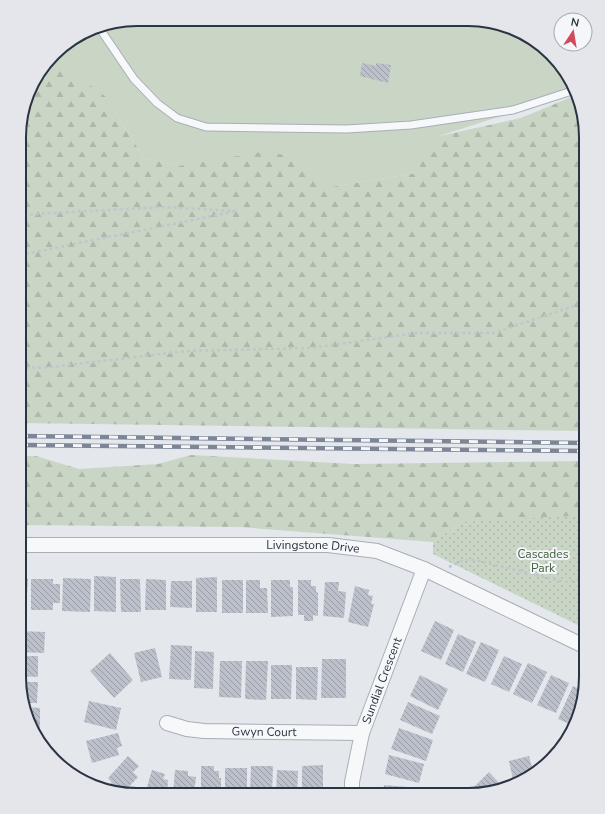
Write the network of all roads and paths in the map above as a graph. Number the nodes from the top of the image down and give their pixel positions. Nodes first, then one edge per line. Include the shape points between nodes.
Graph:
1 (102, 32) edge
2 (569, 92) edge
3 (26, 215) edge
4 (26, 254) edge
5 (579, 304) edge
6 (26, 368) edge
7 (26, 545) edge
8 (429, 571) junction
9 (579, 580) edge
10 (579, 644) edge
11 (167, 723) dead end
12 (362, 733) junction
13 (352, 788) edge

1 - 2 lane via 134,79 157,103 177,118 206,128 347,129 411,125 513,110
3 - 4 path via 162,208 237,211
5 - 6 path via 494,333 418,333 310,348 186,351
7 - 8 street, Livingstone Drive via 328,545 377,551
8 - 9 path via 464,560 475,560 565,582
8 - 10 street, Livingstone Drive
8 - 12 street, Sundial Crescent
11 - 12 street, Gwyn Court via 204,731
12 - 13 street, Sundial Crescent

